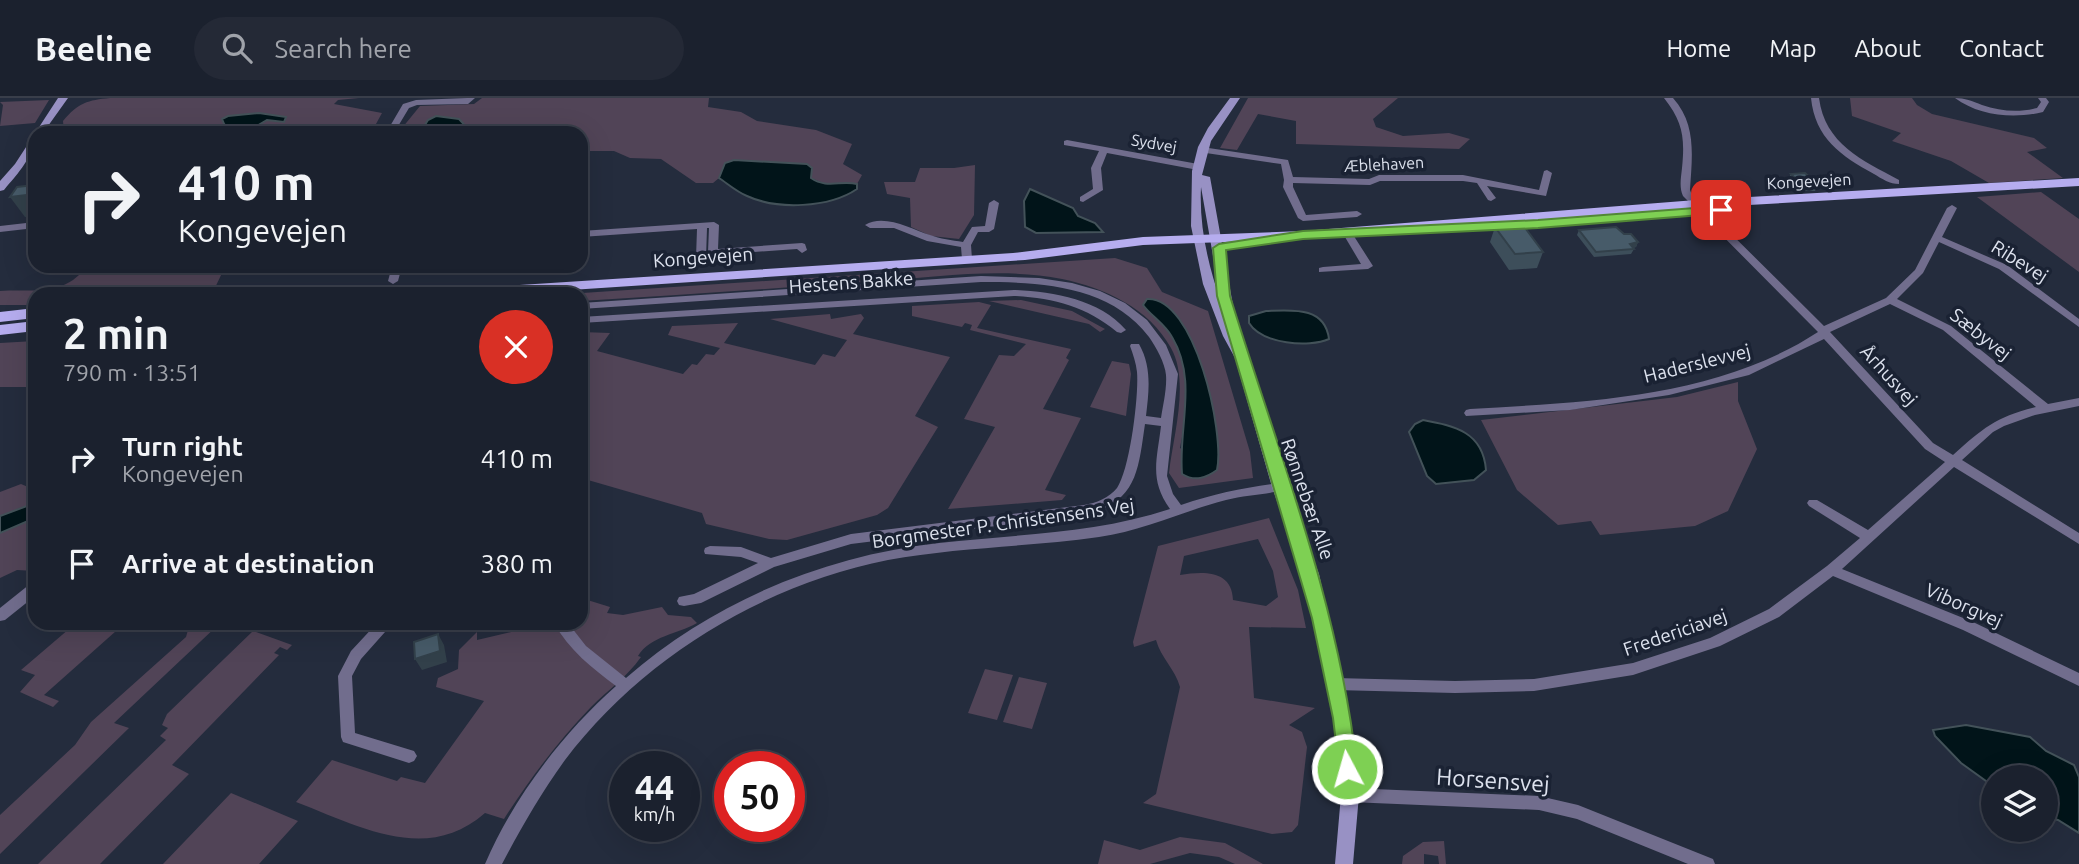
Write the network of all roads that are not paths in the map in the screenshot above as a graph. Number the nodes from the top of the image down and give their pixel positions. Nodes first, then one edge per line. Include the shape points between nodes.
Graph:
1 (63, 98) edge
2 (471, 98) edge
3 (1235, 98) edge
4 (1668, 98) edge
5 (1815, 98) edge
6 (1959, 98) edge
7 (2042, 98) edge
8 (43, 126) edge
9 (394, 126) edge
10 (1067, 143) dead end
11 (28, 150) edge
12 (1104, 150) junction
13 (1206, 151) junction
14 (1198, 167) junction
15 (1548, 173) dead end
16 (1289, 180) junction
17 (1479, 180) junction
18 (1896, 182) dead end
19 (2079, 184) edge
20 (0, 187) edge
21 (1491, 198) dead end
22 (1083, 199) dead end
23 (993, 203) dead end
24 (1699, 208) junction
25 (1952, 208) dead end
26 (1357, 214) dead end
27 (870, 225) dead end
28 (28, 226) edge
29 (702, 226) junction
30 (0, 229) edge
31 (1347, 232) junction
32 (588, 234) edge
33 (1937, 238) junction
34 (1211, 243) junction
35 (802, 250) dead end
36 (966, 252) junction
37 (1016, 256) junction
38 (701, 258) dead end
39 (1323, 270) dead end
40 (395, 273) edge
41 (973, 279) junction
42 (393, 281) dead end
43 (529, 287) edge
44 (977, 294) junction
45 (728, 296) junction
46 (1890, 300) junction
47 (588, 306) edge
48 (727, 310) junction
49 (28, 314) edge
50 (0, 317) edge
51 (28, 320) edge
52 (588, 320) edge
53 (0, 323) edge
54 (2079, 324) edge
55 (28, 327) edge
56 (0, 330) edge
57 (1121, 330) dead end
58 (1824, 332) junction
59 (1135, 346) dead end
60 (1241, 358) junction
61 (2079, 402) edge
62 (2044, 407) junction
63 (1470, 414) dead end
64 (1139, 419) junction
65 (1166, 423) junction
66 (1952, 463) junction
67 (1279, 487) junction
68 (1813, 503) dead end
69 (1179, 511) junction
70 (881, 533) junction
71 (1867, 536) junction
72 (2079, 539) edge
73 (710, 551) dead end
74 (886, 556) junction
75 (770, 563) junction
76 (1832, 570) junction
77 (28, 594) edge
78 (684, 601) dead end
79 (0, 616) edge
80 (379, 630) edge
81 (564, 630) edge
82 (2079, 680) edge
83 (1335, 684) junction
84 (625, 685) junction
85 (410, 756) dead end
86 (1350, 795) junction
87 (493, 864) edge
88 (1344, 864) edge
89 (1707, 864) edge

1 - 8 main road
2 - 9 street via 468,102 406,106
3 - 13 main road, Rønnebær Alle
4 - 24 street via 1687,123 1685,191
5 - 18 street via 1819,122 1834,142
6 - 7 street via 1985,108 2023,113 2040,110 2045,102
10 - 12 street, Sydvej
11 - 20 main road
12 - 14 street, Sydvej
12 - 22 street, Sydvej via 1096,169 1098,190
13 - 14 main road, Rønnebær Alle
13 - 16 street via 1285,162
13 - 34 main road, Rønnebær Alle via 1204,184
14 - 34 main road, Rønnebær Alle via 1196,184
15 - 17 street, Æblehaven via 1543,194
16 - 17 street, Æblehaven
16 - 26 street via 1287,187 1303,218
17 - 21 street
19 - 24 main road, Kongevejen
23 - 36 street via 989,229 975,229
24 - 31 main road, Kongevejen via 1538,224
24 - 58 street, Århusvej
25 - 33 street, Haderslevvej
27 - 36 street, Kongevejen via 895,225
28 - 30 street
29 - 32 street
29 - 35 street via 714,225 713,252 802,246
29 - 38 street
31 - 34 main road, Kongevejen via 1300,236 1288,246
31 - 39 street via 1368,266
33 - 46 street, Haderslevvej via 1919,271
33 - 54 street, Ribevej via 2003,267
34 - 37 main road, Kongevejen
34 - 37 main road, Kongevejen via 1110,243
34 - 60 main road, Rønnebær Alle via 1242,347
34 - 60 main road, Rønnebær Alle via 1205,273
36 - 37 main road, Kongevejen
36 - 43 main road, Kongevejen
40 - 42 street
41 - 44 street
41 - 45 street
41 - 65 street via 1027,278 1065,284 1101,295 1134,314 1168,357 1172,374
44 - 48 street, Hestens Bakke
44 - 57 street, Hestens Bakke via 1030,293 1060,298 1100,314
45 - 47 street
45 - 48 street
46 - 58 street, Haderslevvej
46 - 62 street, Sæbyvej via 1947,328
48 - 52 street, Hestens Bakke
49 - 50 main road
51 - 53 main road
55 - 56 main road
58 - 63 street, Haderslevvej via 1734,376 1671,391
58 - 66 street, Århusvej via 1909,426
59 - 64 street via 1144,382
60 - 67 main road, Rønnebær Alle
61 - 62 street, Fredericiavej
62 - 66 street, Fredericiavej via 2012,416 1989,429
64 - 65 street
64 - 70 street via 1126,483 1117,495 1097,507
65 - 69 street via 1161,476
66 - 71 street, Fredericiavej
66 - 72 street, Århusvej
67 - 69 street, Borgmester P. Christensens Vej via 1229,495
67 - 83 main road, Rønnebær Alle via 1311,574
68 - 71 street
69 - 74 street, Borgmester P. Christensens Vej via 1101,532
70 - 74 street
70 - 75 street
71 - 76 street, Fredericiavej
73 - 75 street via 726,549
74 - 84 street, Borgmester P. Christensens Vej via 788,583 746,602 674,646
75 - 78 street
76 - 82 street, Viborgvej via 1968,626
76 - 83 street, Fredericiavej via 1774,613 1727,636 1633,669 1534,685
77 - 79 street
80 - 85 street via 356,654 345,676 348,737
81 - 84 street via 592,660
83 - 86 main road, Rønnebær Alle
84 - 87 street, Borgmester P. Christensens Vej via 558,758 528,799
86 - 88 main road, Rønnebær Alle
86 - 89 street, Horsensvej via 1539,803 1578,812

